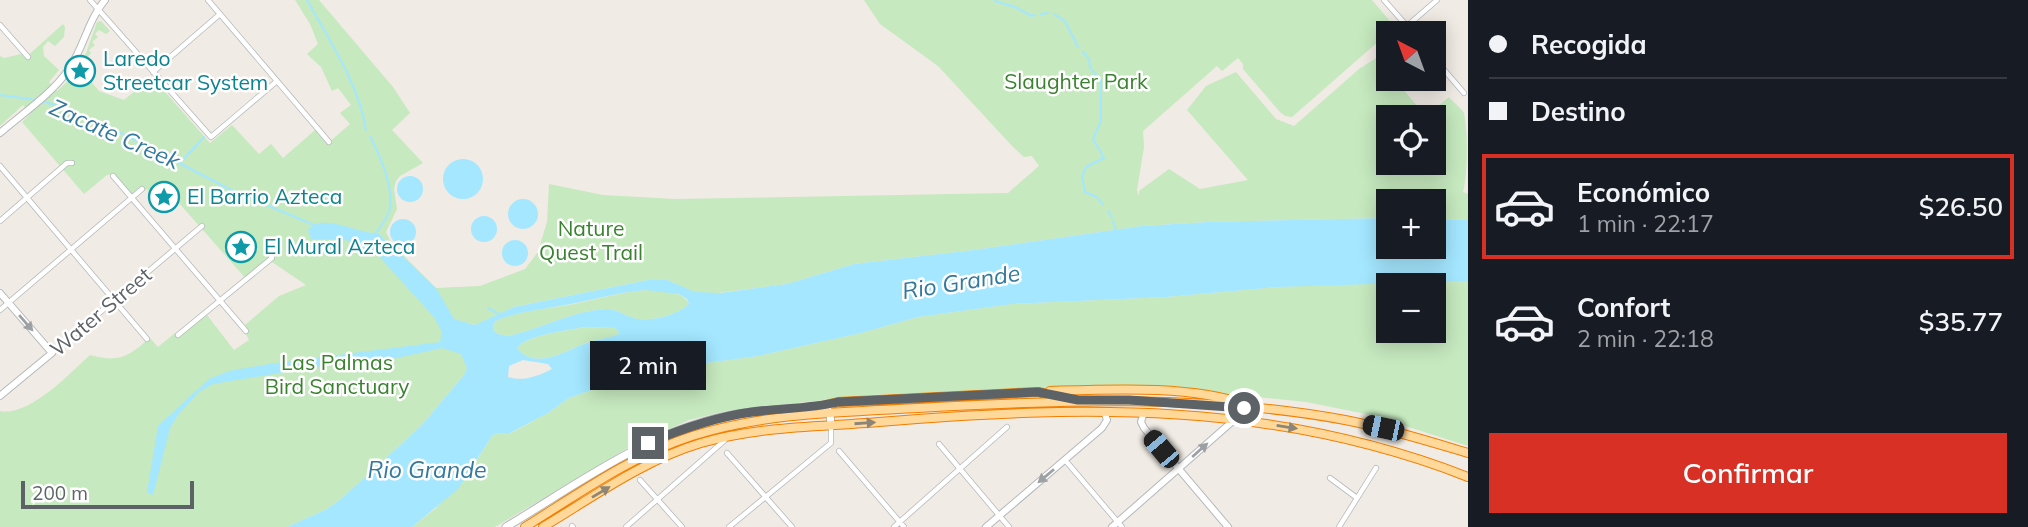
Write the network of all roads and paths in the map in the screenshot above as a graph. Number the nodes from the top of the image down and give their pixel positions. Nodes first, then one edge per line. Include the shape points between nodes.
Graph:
1 (90, 0) edge
2 (105, 0) edge
3 (208, 0) edge
4 (1384, 0) edge
5 (1437, 0) edge
6 (98, 9) junction
7 (220, 14) junction
8 (1403, 21) edge
9 (1413, 21) edge
10 (0, 25) edge
11 (27, 57) dead end
12 (153, 72) junction
13 (1446, 72) edge
14 (277, 81) junction
15 (1464, 93) dead end
16 (0, 133) edge
17 (329, 142) dead end
18 (72, 163) dead end
19 (0, 166) edge
20 (113, 176) dead end
21 (142, 189) dead end
22 (132, 198) junction
23 (26, 199) junction
24 (0, 221) edge
25 (202, 226) dead end
26 (176, 248) junction
27 (71, 250) junction
28 (271, 257) dead end
29 (0, 293) edge
30 (114, 300) junction
31 (220, 300) junction
32 (8, 303) junction
33 (0, 310) edge
34 (246, 331) dead end
35 (178, 335) dead end
36 (147, 339) dead end
37 (51, 353) junction
38 (1038, 392) junction
39 (0, 396) edge
40 (1078, 400) junction
41 (818, 407) junction
42 (1104, 411) junction
43 (1266, 411) junction
44 (1144, 412) junction
45 (831, 414) junction
46 (1234, 419) junction
47 (831, 425) junction
48 (1007, 427) dead end
49 (729, 436) junction
50 (939, 444) dead end
51 (839, 451) dead end
52 (727, 453) dead end
53 (1468, 453) edge
54 (1065, 460) junction
55 (1376, 468) dead end
56 (960, 469) junction
57 (1178, 469) junction
58 (1468, 477) edge
59 (1330, 478) dead end
60 (640, 480) dead end
61 (765, 496) junction
62 (1357, 498) junction
63 (659, 499) junction
64 (999, 516) junction
65 (902, 524) edge
66 (1117, 525) edge
67 (506, 527) edge
68 (525, 527) edge
69 (543, 527) edge
70 (626, 527) edge
71 (682, 527) edge
72 (729, 527) edge
73 (792, 527) edge
74 (894, 527) edge
75 (986, 527) edge
76 (1009, 527) edge
77 (1228, 527) edge
78 (1339, 527) edge

1 - 6 street
2 - 6 street
3 - 7 street
4 - 8 street
5 - 9 street
6 - 12 street
6 - 16 street via 73,62 53,87
7 - 12 street
7 - 14 street
10 - 11 street
12 - 14 street via 211,138
13 - 15 street
14 - 17 street
18 - 23 street
19 - 23 street
20 - 22 street
21 - 22 street
22 - 26 street
22 - 27 street
23 - 24 street
23 - 27 street
25 - 26 street, Water Street
26 - 30 street, Water Street
26 - 31 street
27 - 30 street
27 - 32 street
28 - 31 street
29 - 32 street
30 - 36 street
30 - 37 street, Water Street
31 - 34 street
31 - 35 street
32 - 33 street
32 -> 37 street
37 - 39 street, Water Street
38 - 40 highway
38 - 41 highway via 838,402
38 - 43 highway via 1194,393
40 - 43 highway via 1190,403
40 - 45 highway
41 - 45 main road
41 - 67 main road via 728,416 669,434
42 - 44 highway
47 -> 42 highway
42 - 54 street via 1107,420 1102,428
43 - 53 highway via 1345,420
44 - 46 highway
44 - 57 street via 1144,428
45 - 47 main road
45 - 68 highway via 759,421 691,436 636,461
57 -> 46 street
46 -> 58 highway via 1376,445
47 - 49 highway
47 - 61 street via 831,443
48 - 56 street
49 - 63 street
69 -> 49 highway via 658,461
50 - 56 street
51 - 65 street
52 - 61 street
54 -> 64 street
54 - 66 street
55 - 62 street
56 - 64 street
56 - 65 street
57 - 66 street
57 - 77 street
59 - 62 street
60 - 63 street
61 - 72 street
61 - 73 street
62 - 78 street
63 - 70 street
63 - 71 street
64 - 75 street
64 - 76 street
65 - 74 street

